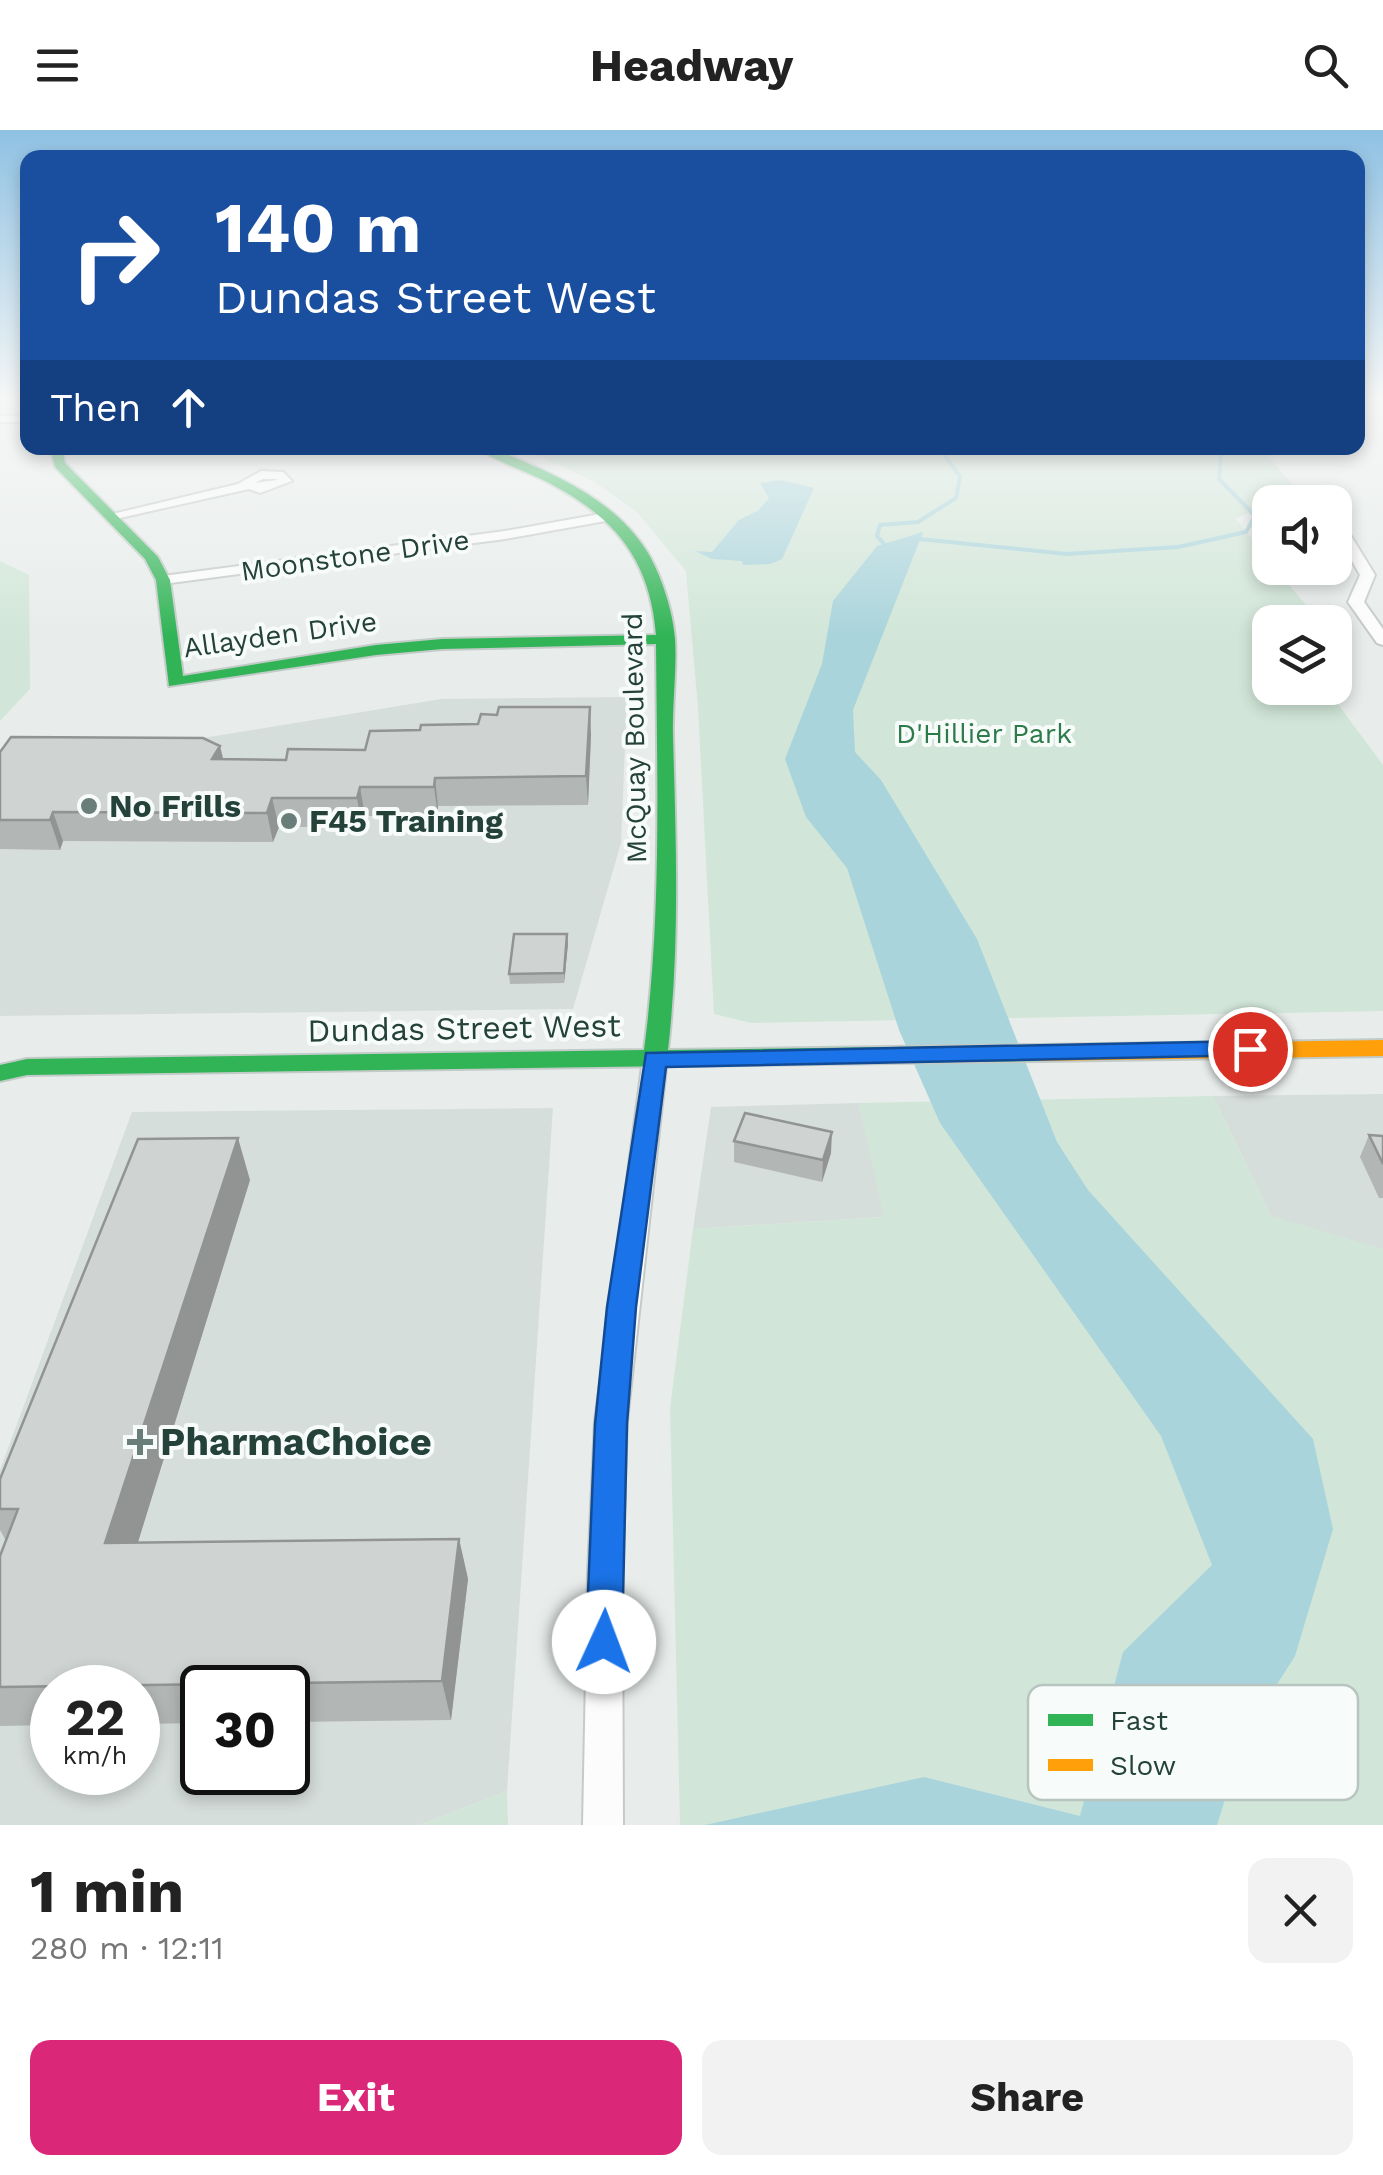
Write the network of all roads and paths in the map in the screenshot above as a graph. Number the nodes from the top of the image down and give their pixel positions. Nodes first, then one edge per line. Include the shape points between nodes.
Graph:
1 (74, 479) edge
2 (546, 479) edge
3 (246, 486) dead end
4 (111, 516) junction
5 (606, 517) junction
6 (1352, 551) edge
7 (163, 580) junction
8 (667, 639) junction
9 (1383, 640) edge
10 (1383, 1048) edge
11 (0, 1059) edge
12 (655, 1059) junction
13 (27, 1068) junction
14 (0, 1073) edge
15 (603, 1818) edge

1 - 4 street, Allayden Drive
2 - 5 street, McQuay Boulevard
3 - 4 street
4 - 7 street, Allayden Drive via 151,556
5 - 7 street, Moonstone Drive
5 - 8 street, McQuay Boulevard via 640,550 661,597
6 - 9 street via 1368,568 1356,602
7 - 8 street, Allayden Drive via 175,682 442,644
8 - 12 street, McQuay Boulevard via 669,826
10 - 12 street, Dundas Street West
11 - 13 street, Dundas Street West
12 - 13 street, Dundas Street West
12 - 15 street via 611,1424
13 - 14 street, Dundas Street West

